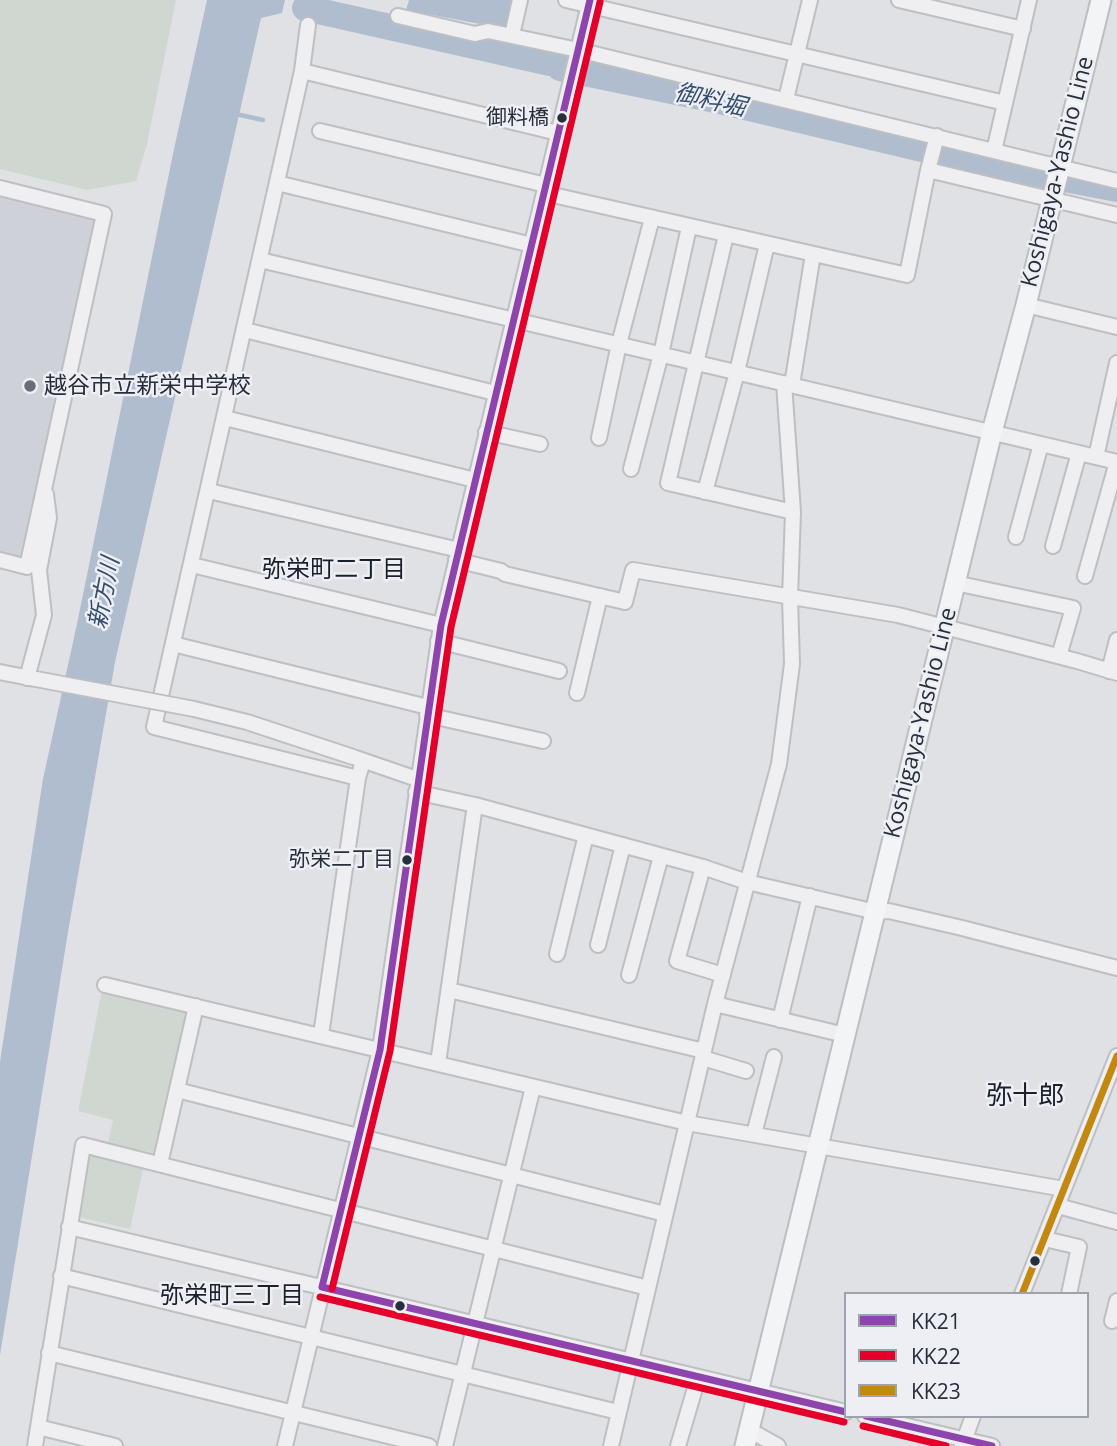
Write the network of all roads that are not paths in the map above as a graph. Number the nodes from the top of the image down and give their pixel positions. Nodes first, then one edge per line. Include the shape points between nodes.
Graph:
1 (520, 0) edge
2 (566, 0) edge
3 (810, 0) edge
4 (899, 0) edge
5 (1030, 0) edge
6 (1101, 0) edge
7 (590, 3) edge
8 (398, 16) dead end
9 (308, 25) dead end
10 (1023, 29) junction
11 (512, 35) junction
12 (578, 53) junction
13 (797, 54) junction
14 (302, 71) junction
15 (786, 99) junction
16 (1005, 103) junction
17 (320, 131) dead end
18 (558, 133) junction
19 (936, 139) junction
20 (994, 151) junction
21 (928, 168) junction
22 (1059, 169) junction
23 (1117, 181) edge
24 (277, 183) junction
25 (0, 188) edge
26 (545, 189) junction
27 (1052, 196) junction
28 (1117, 215) edge
29 (652, 218) junction
30 (689, 227) junction
31 (726, 235) junction
32 (767, 244) junction
33 (533, 245) junction
34 (813, 254) junction
35 (260, 260) junction
36 (1026, 305) junction
37 (514, 320) junction
38 (1117, 327) edge
39 (245, 330) junction
40 (619, 344) junction
41 (661, 354) junction
42 (696, 363) junction
43 (1117, 363) edge
44 (737, 372) junction
45 (788, 384) junction
46 (495, 393) junction
47 (225, 418) junction
48 (486, 432) junction
49 (992, 432) junction
50 (599, 438) dead end
51 (540, 444) dead end
52 (1041, 444) junction
53 (1079, 453) junction
54 (1096, 457) junction
55 (1117, 462) edge
56 (631, 469) dead end
57 (475, 480) junction
58 (45, 485) junction
59 (209, 491) junction
60 (705, 492) junction
61 (793, 512) junction
62 (1016, 537) dead end
63 (1053, 546) dead end
64 (457, 555) junction
65 (0, 560) edge
66 (192, 565) junction
67 (1085, 576) dead end
68 (955, 583) junction
69 (600, 596) junction
70 (790, 598) junction
71 (441, 625) junction
72 (944, 628) junction
73 (1117, 640) edge
74 (438, 641) junction
75 (173, 645) junction
76 (1059, 656) junction
77 (559, 671) dead end
78 (0, 672) edge
79 (1113, 672) edge
80 (32, 678) junction
81 (577, 693) dead end
82 (428, 711) junction
83 (543, 741) dead end
84 (358, 759) junction
85 (358, 778) junction
86 (416, 785) junction
87 (475, 805) junction
88 (586, 835) junction
89 (623, 845) junction
90 (661, 856) junction
91 (703, 867) junction
92 (747, 882) junction
93 (810, 897) junction
94 (876, 912) junction
95 (598, 945) dead end
96 (557, 954) dead end
97 (1117, 968) edge
98 (629, 975) dead end
99 (723, 975) junction
100 (105, 985) dead end
101 (449, 990) junction
102 (715, 1004) junction
103 (196, 1006) junction
104 (780, 1020) junction
105 (321, 1035) junction
106 (845, 1035) junction
107 (380, 1050) junction
108 (704, 1054) junction
109 (1117, 1056) edge
110 (774, 1057) dead end
111 (438, 1063) junction
112 (746, 1071) dead end
113 (533, 1087) junction
114 (177, 1090) junction
115 (688, 1123) junction
116 (754, 1135) junction
117 (359, 1137) junction
118 (818, 1146) junction
119 (160, 1164) junction
120 (511, 1175) junction
121 (1064, 1189) junction
122 (1058, 1206) junction
123 (341, 1210) junction
124 (666, 1214) junction
125 (1117, 1222) edge
126 (69, 1227) junction
127 (1045, 1239) junction
128 (494, 1248) junction
129 (61, 1276) junction
130 (322, 1287) junction
131 (648, 1287) junction
132 (1024, 1292) edge
133 (1069, 1292) edge
134 (1117, 1301) edge
135 (1112, 1321) dead end
136 (474, 1324) junction
137 (310, 1337) junction
138 (49, 1353) junction
139 (630, 1362) junction
140 (462, 1374) junction
141 (698, 1378) junction
142 (758, 1392) junction
143 (618, 1412) junction
144 (844, 1412) edge
145 (292, 1413) junction
146 (872, 1418) edge
147 (973, 1418) edge
148 (38, 1427) junction
149 (747, 1438) edge
150 (963, 1443) edge
151 (34, 1446) edge
152 (115, 1446) edge
153 (285, 1446) edge
154 (429, 1446) edge
155 (445, 1446) edge
156 (611, 1446) edge
157 (678, 1446) edge
158 (778, 1446) edge
159 (992, 1446) edge

1 - 11 street
2 - 7 street
3 - 13 street
4 - 10 street
5 - 10 street
6 - 22 main road, Koshigaya-Yashio Line
7 - 12 street
7 - 13 street
8 - 11 street via 475,34
9 - 14 street
10 - 16 street
11 - 12 street
12 - 15 street
12 - 18 street
13 - 15 street
13 - 16 street
14 - 18 street
14 - 24 street
15 - 19 street
16 - 20 street
17 - 26 street
18 - 26 street
19 - 20 street
19 - 21 street
20 - 22 street
21 - 27 street
21 - 34 street via 907,275
22 - 23 street
22 - 27 main road, Koshigaya-Yashio Line
24 - 33 street
24 - 35 street
25 - 58 street via 104,214
26 - 29 street
26 - 33 street
27 - 28 street
27 - 36 main road, Koshigaya-Yashio Line
29 - 30 street
29 - 40 street
30 - 31 street
30 - 41 street
31 - 32 street
31 - 42 street
32 - 34 street
32 - 44 street
33 - 37 street
34 - 45 street
35 - 37 street
35 - 39 street
36 - 38 street
36 - 49 main road, Koshigaya-Yashio Line
37 - 40 street
37 - 46 street
39 - 46 street
39 - 47 street
40 - 41 street
40 - 50 street
41 - 42 street
41 - 56 street
42 - 44 street
42 - 60 street via 668,483
43 - 54 street
44 - 45 street
44 - 60 street
45 - 49 street
45 - 61 street
46 - 48 street
47 - 57 street
47 - 59 street
48 - 51 street
48 - 57 street
49 - 52 street
49 - 68 main road, Koshigaya-Yashio Line
52 - 53 street
52 - 62 street
53 - 54 street
53 - 63 street
54 - 55 street
55 - 67 street
57 - 64 street
58 - 65 street via 27,566
58 - 80 street via 49,519 38,570 44,615
59 - 64 street
59 - 66 street
60 - 61 street
61 - 70 street
64 - 69 street
64 - 71 street
66 - 71 street
66 - 75 street
68 - 72 main road, Koshigaya-Yashio Line
68 - 76 street via 1073,608
69 - 70 street via 625,602 633,570
69 - 81 street
70 - 72 street via 898,615
70 - 92 street via 792,664 779,764
71 - 74 street
72 - 76 street
72 - 94 main road, Koshigaya-Yashio Line
73 - 79 street
74 - 77 street
74 - 82 street
75 - 82 street
75 - 85 street via 154,727
76 - 79 street
78 - 80 street
80 - 84 street, bridge via 234,719
82 - 83 street
82 - 86 street
84 - 85 street
84 - 86 street
85 - 105 street
86 - 87 street
86 - 107 street
87 - 88 street
87 - 101 street
88 - 89 street
88 - 96 street
89 - 90 street
89 - 95 street
90 - 91 street
90 - 98 street
91 - 92 street
91 - 99 street via 677,961
92 - 93 street
92 - 99 street
93 - 94 street
93 - 104 street
94 - 97 street via 889,911
94 - 106 main road, Koshigaya-Yashio Line
99 - 102 street
100 - 103 street
101 - 108 street
101 - 111 street
102 - 104 street
102 - 108 street
103 - 105 street
103 - 114 street
104 - 106 street
105 - 107 street
106 - 118 main road, Koshigaya-Yashio Line
107 - 111 street
107 - 117 street
108 - 112 street
108 - 115 street
109 - 121 street
110 - 116 street
111 - 113 street
113 - 115 street
113 - 120 street
114 - 117 street
114 - 119 street
115 - 116 street
115 - 124 street
116 - 118 street
117 - 120 street
117 - 123 street
118 - 121 street
118 - 142 main road, Koshigaya-Yashio Line
119 - 123 street
119 - 126 street via 83,1145
120 - 124 street
120 - 128 street
121 - 122 street
122 - 125 street
122 - 127 street
123 - 128 street
123 - 130 street
124 - 131 street
126 - 129 street
126 - 130 street
127 - 132 street
127 - 133 street via 1079,1247
128 - 131 street
128 - 136 street
129 - 137 street
129 - 138 street
130 - 136 street
130 - 137 street
131 - 139 street
134 - 135 street
136 - 139 street
136 - 140 street
137 - 140 street
137 - 145 street
138 - 145 street
138 - 148 street
139 - 141 street
139 - 143 street
140 - 143 street
140 - 155 street
141 - 142 street
141 - 157 street
142 - 144 street
142 - 149 main road, Koshigaya-Yashio Line
143 - 156 street
145 - 153 street
145 - 154 street
146 - 150 street
147 - 150 street
148 - 151 street
148 - 152 street
149 - 158 street
150 - 159 street

